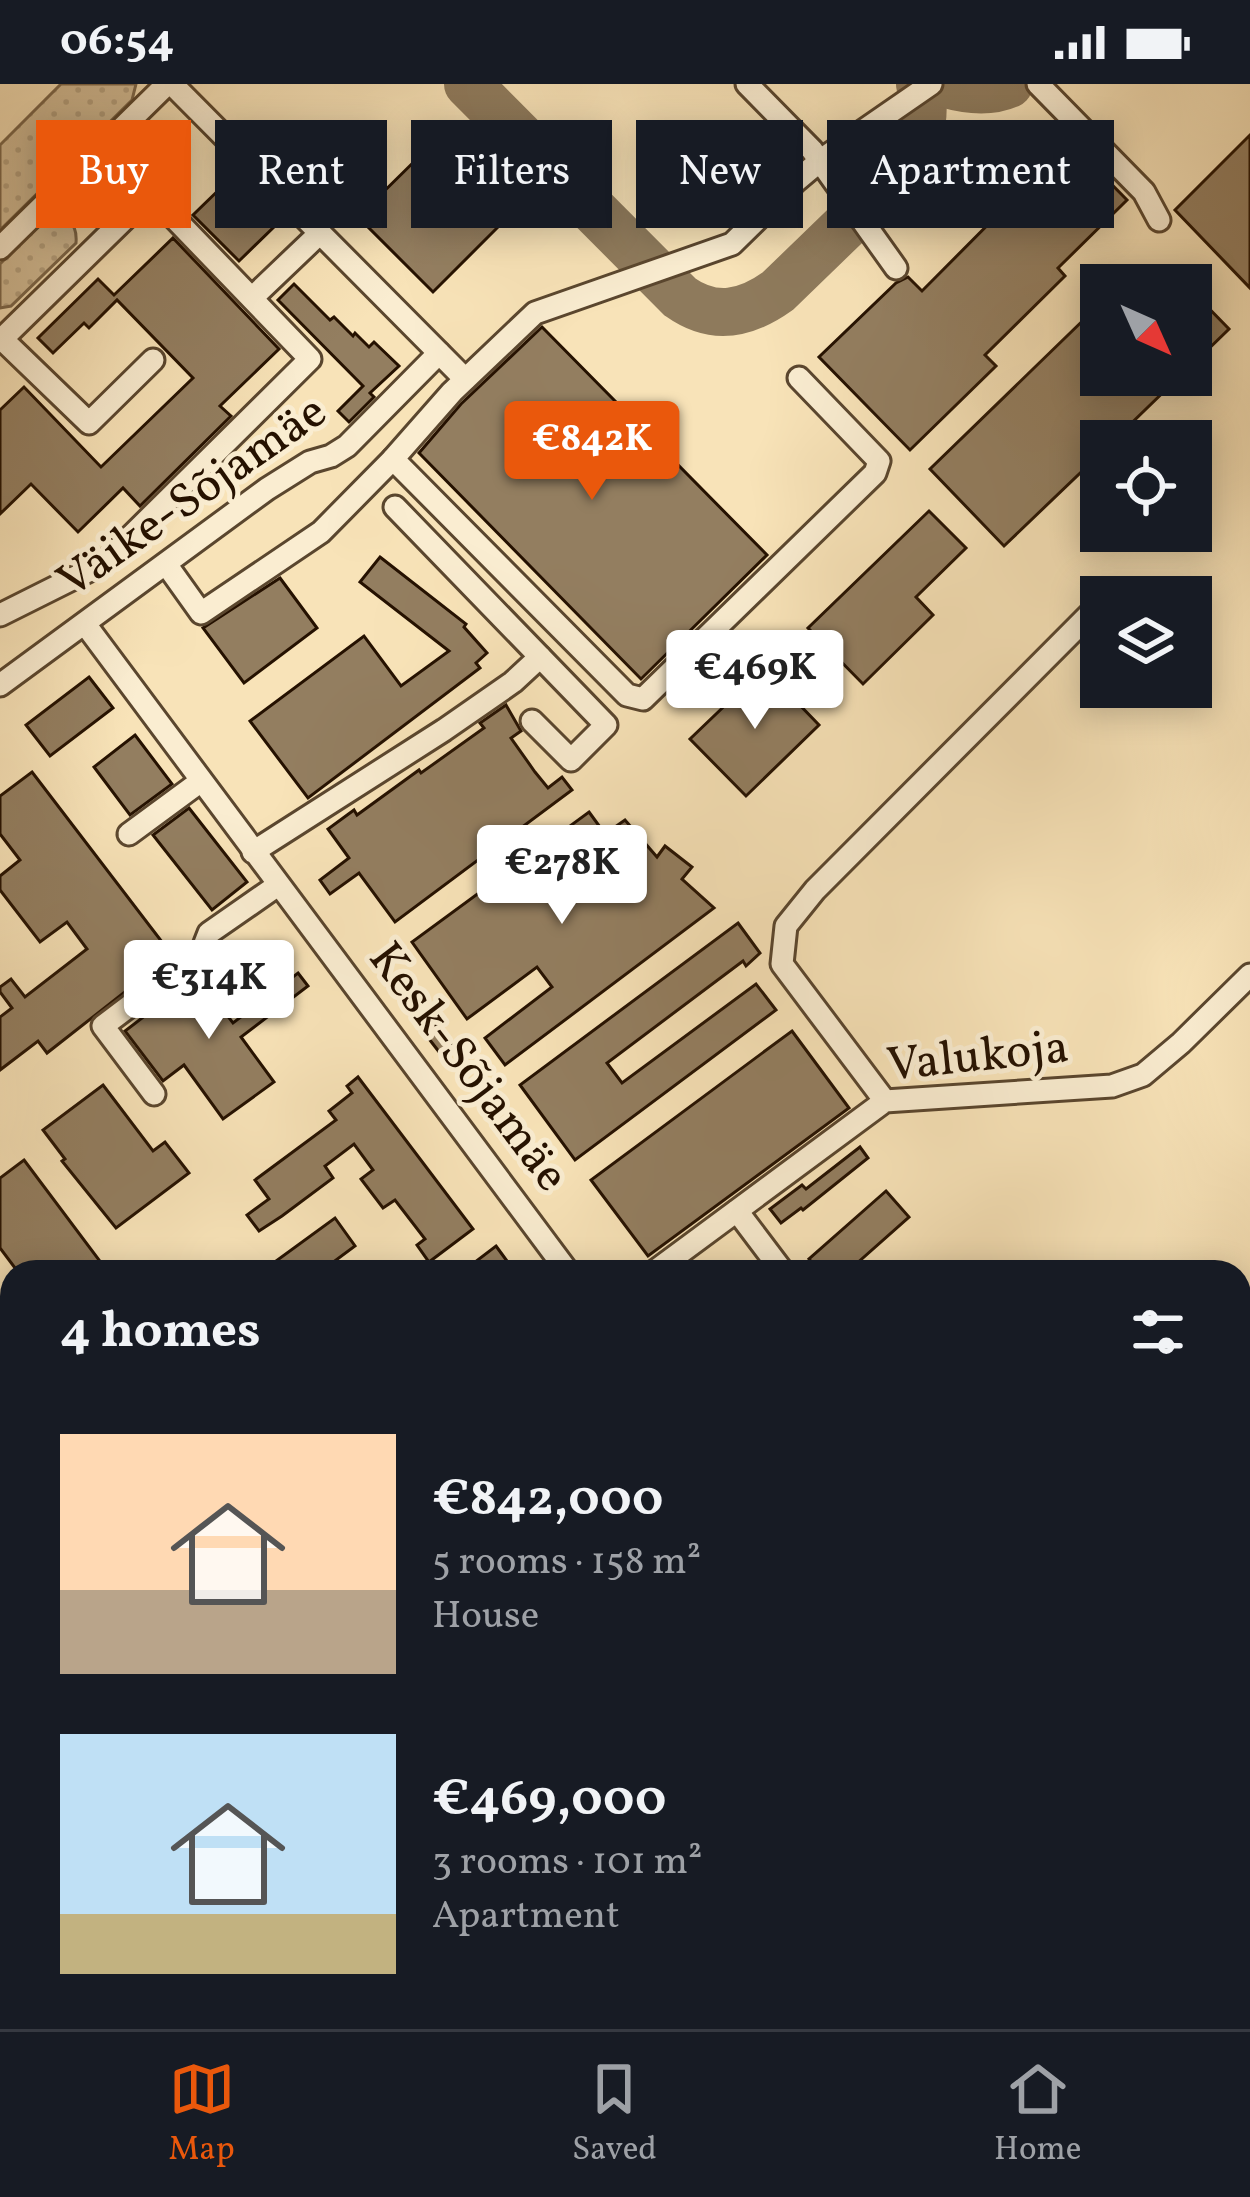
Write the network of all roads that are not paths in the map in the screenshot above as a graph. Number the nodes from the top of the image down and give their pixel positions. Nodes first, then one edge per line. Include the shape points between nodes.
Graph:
1 (170, 84) edge
2 (747, 84) edge
3 (931, 84) edge
4 (1038, 84) edge
5 (132, 120) edge
6 (821, 160) junction
7 (36, 213) edge
8 (1159, 220) dead end
9 (115, 228) edge
10 (185, 228) edge
11 (320, 233) junction
12 (0, 248) edge
13 (896, 268) dead end
14 (252, 298) junction
15 (1, 340) edge
16 (439, 353) junction
17 (153, 360) dead end
18 (799, 377) dead end
19 (465, 379) junction
20 (393, 459) junction
21 (395, 507) dead end
22 (166, 565) junction
23 (0, 615) edge
24 (86, 624) junction
25 (1080, 624) edge
26 (540, 657) junction
27 (0, 685) edge
28 (532, 721) dead end
29 (201, 781) junction
30 (129, 834) dead end
31 (253, 851) junction
32 (278, 885) junction
33 (1250, 975) edge
34 (154, 1094) dead end
35 (885, 1101) junction
36 (737, 1211) junction
37 (559, 1260) edge
38 (670, 1260) edge
39 (774, 1260) edge

1 - 5 street
1 - 11 street
2 - 6 street
3 - 6 street
4 - 8 street via 1144,192
6 - 13 street
6 - 19 street via 732,244 535,313
7 - 12 street
9 - 15 street
10 - 14 street
11 - 14 street
11 - 16 street
14 - 23 street via 310,359 104,563
15 - 17 street via 89,424
16 - 19 street
16 - 22 street, Väike-Sõjamäe via 346,446 268,489
18 - 20 street via 879,461 875,472 643,699 627,695
19 - 20 street
20 - 22 street via 321,532 201,613
21 - 26 street
22 - 24 street, Väike-Sõjamäe
24 - 27 street, Väike-Sõjamäe
24 - 29 street, Kesk-Sõjamäe
25 - 35 street via 786,926 782,964
26 - 28 street via 606,725 571,760
26 - 31 street via 461,718
29 - 30 street
29 - 31 street, Kesk-Sõjamäe
31 - 32 street, Kesk-Sõjamäe
32 - 34 street via 103,1026
32 - 37 street, Kesk-Sõjamäe
33 - 35 street, Valukoja via 1143,1075 1112,1086
35 - 36 street, Valukoja
36 - 38 street, Valukoja
36 - 39 street

